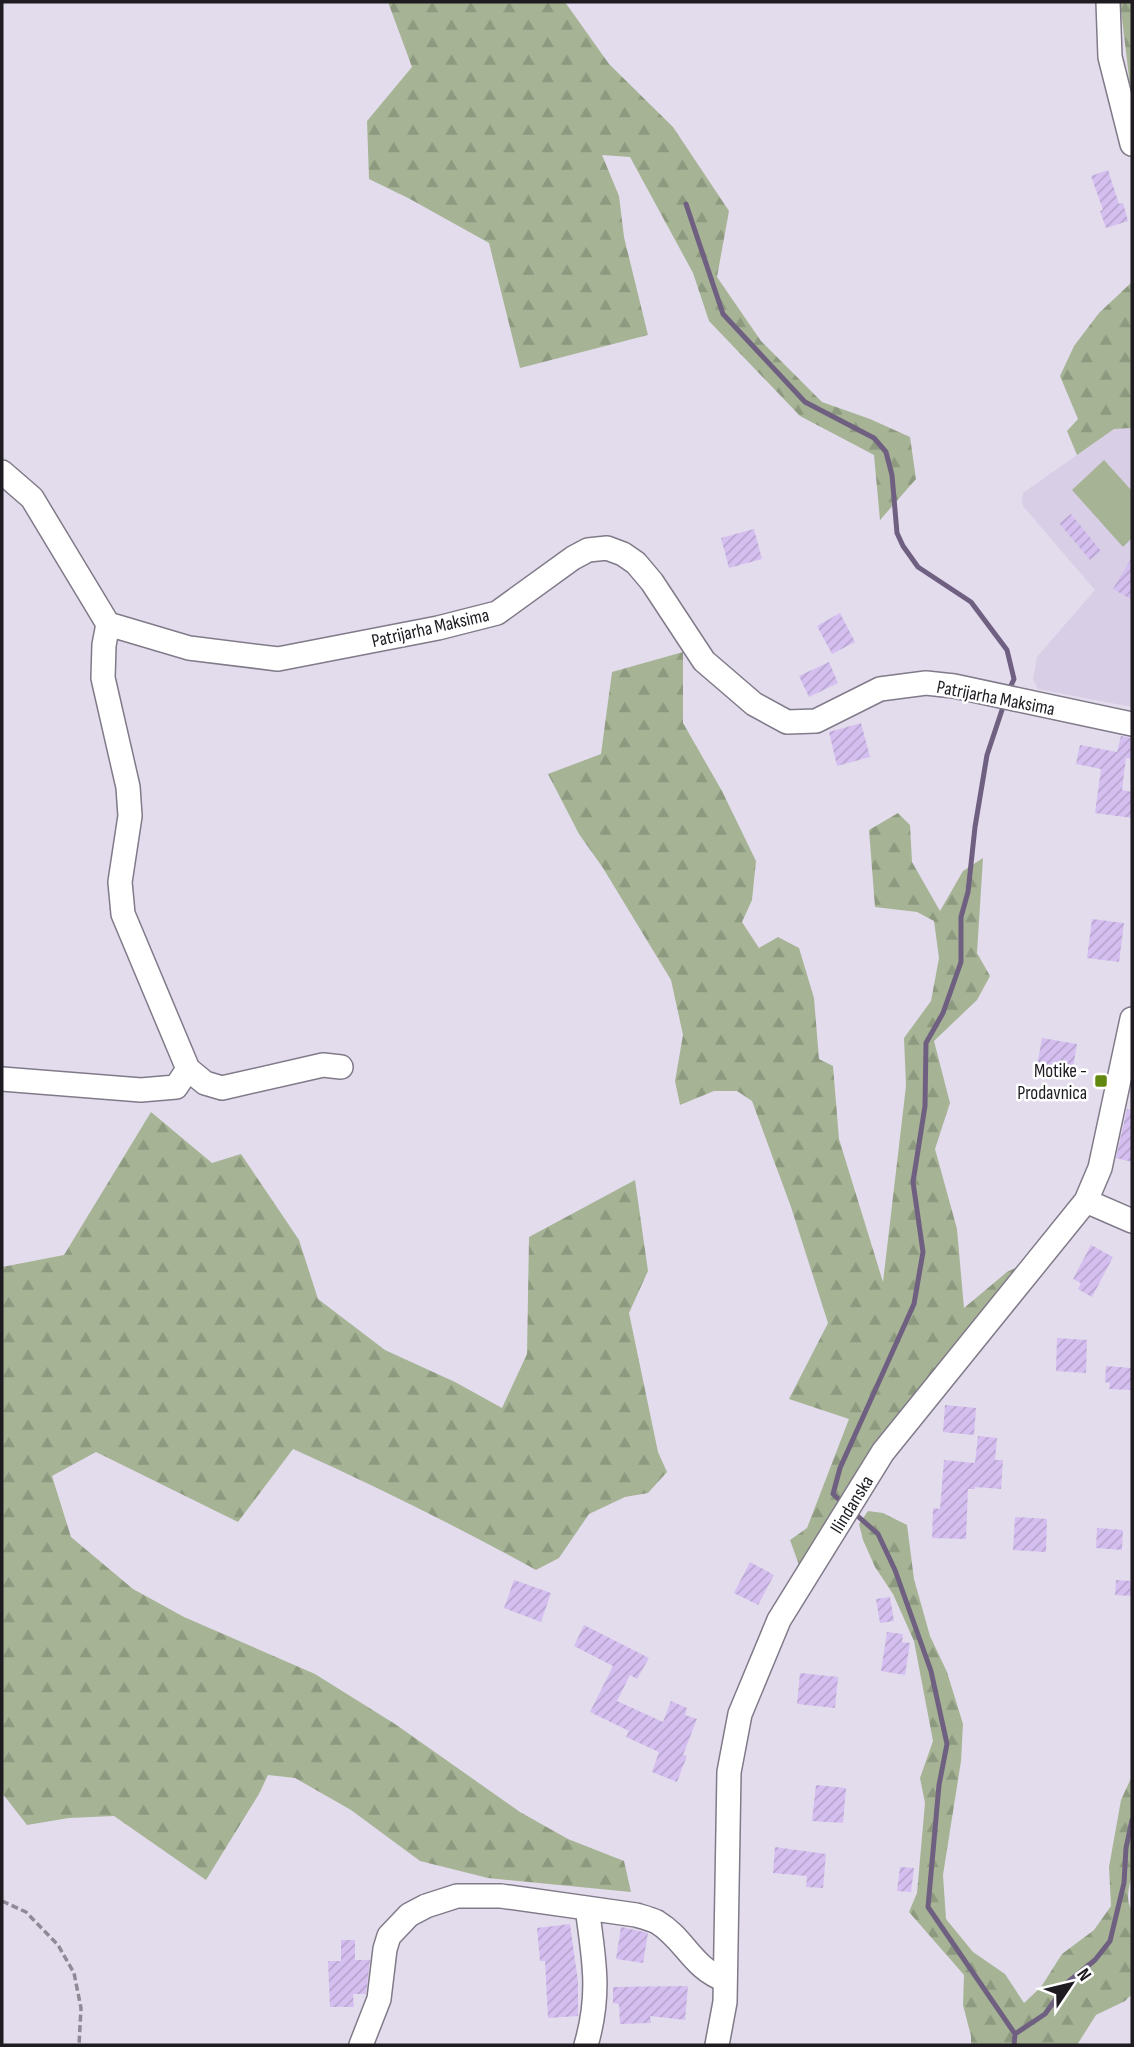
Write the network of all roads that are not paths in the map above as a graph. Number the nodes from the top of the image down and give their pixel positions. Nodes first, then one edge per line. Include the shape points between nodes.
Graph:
1 (1108, 2) edge
2 (1132, 144) edge
3 (2, 472) edge
4 (108, 624) junction
5 (1132, 724) edge
6 (1132, 1020) edge
7 (341, 1066) dead end
8 (188, 1069) junction
9 (2, 1079) edge
10 (1086, 1201) junction
11 (1132, 1221) edge
12 (587, 1908) junction
13 (725, 1980) junction
14 (362, 2045) edge
15 (586, 2045) edge
16 (717, 2045) edge

1 - 2 street via 1110,57
3 - 4 street via 32,498
4 - 5 street, Patrijarha Maksima via 189,648 278,659 497,613 573,558 607,548 636,563 704,661 754,704 787,722 816,721 880,688 926,683
4 - 8 street via 103,678 128,787 130,816 120,882 122,914
6 - 10 street, Ilindanska via 1100,1168
7 - 8 street via 323,1065 222,1088 205,1083
8 - 9 street via 176,1087 141,1090
10 - 11 street
10 - 13 street, Ilindanska via 883,1452 779,1620 740,1714 729,1772
12 - 13 street via 656,1921 710,1975
12 - 14 street via 501,1896 457,1896 409,1915 389,1936 379,1999
12 - 15 street via 596,1992
13 - 16 street, Ilindanska

